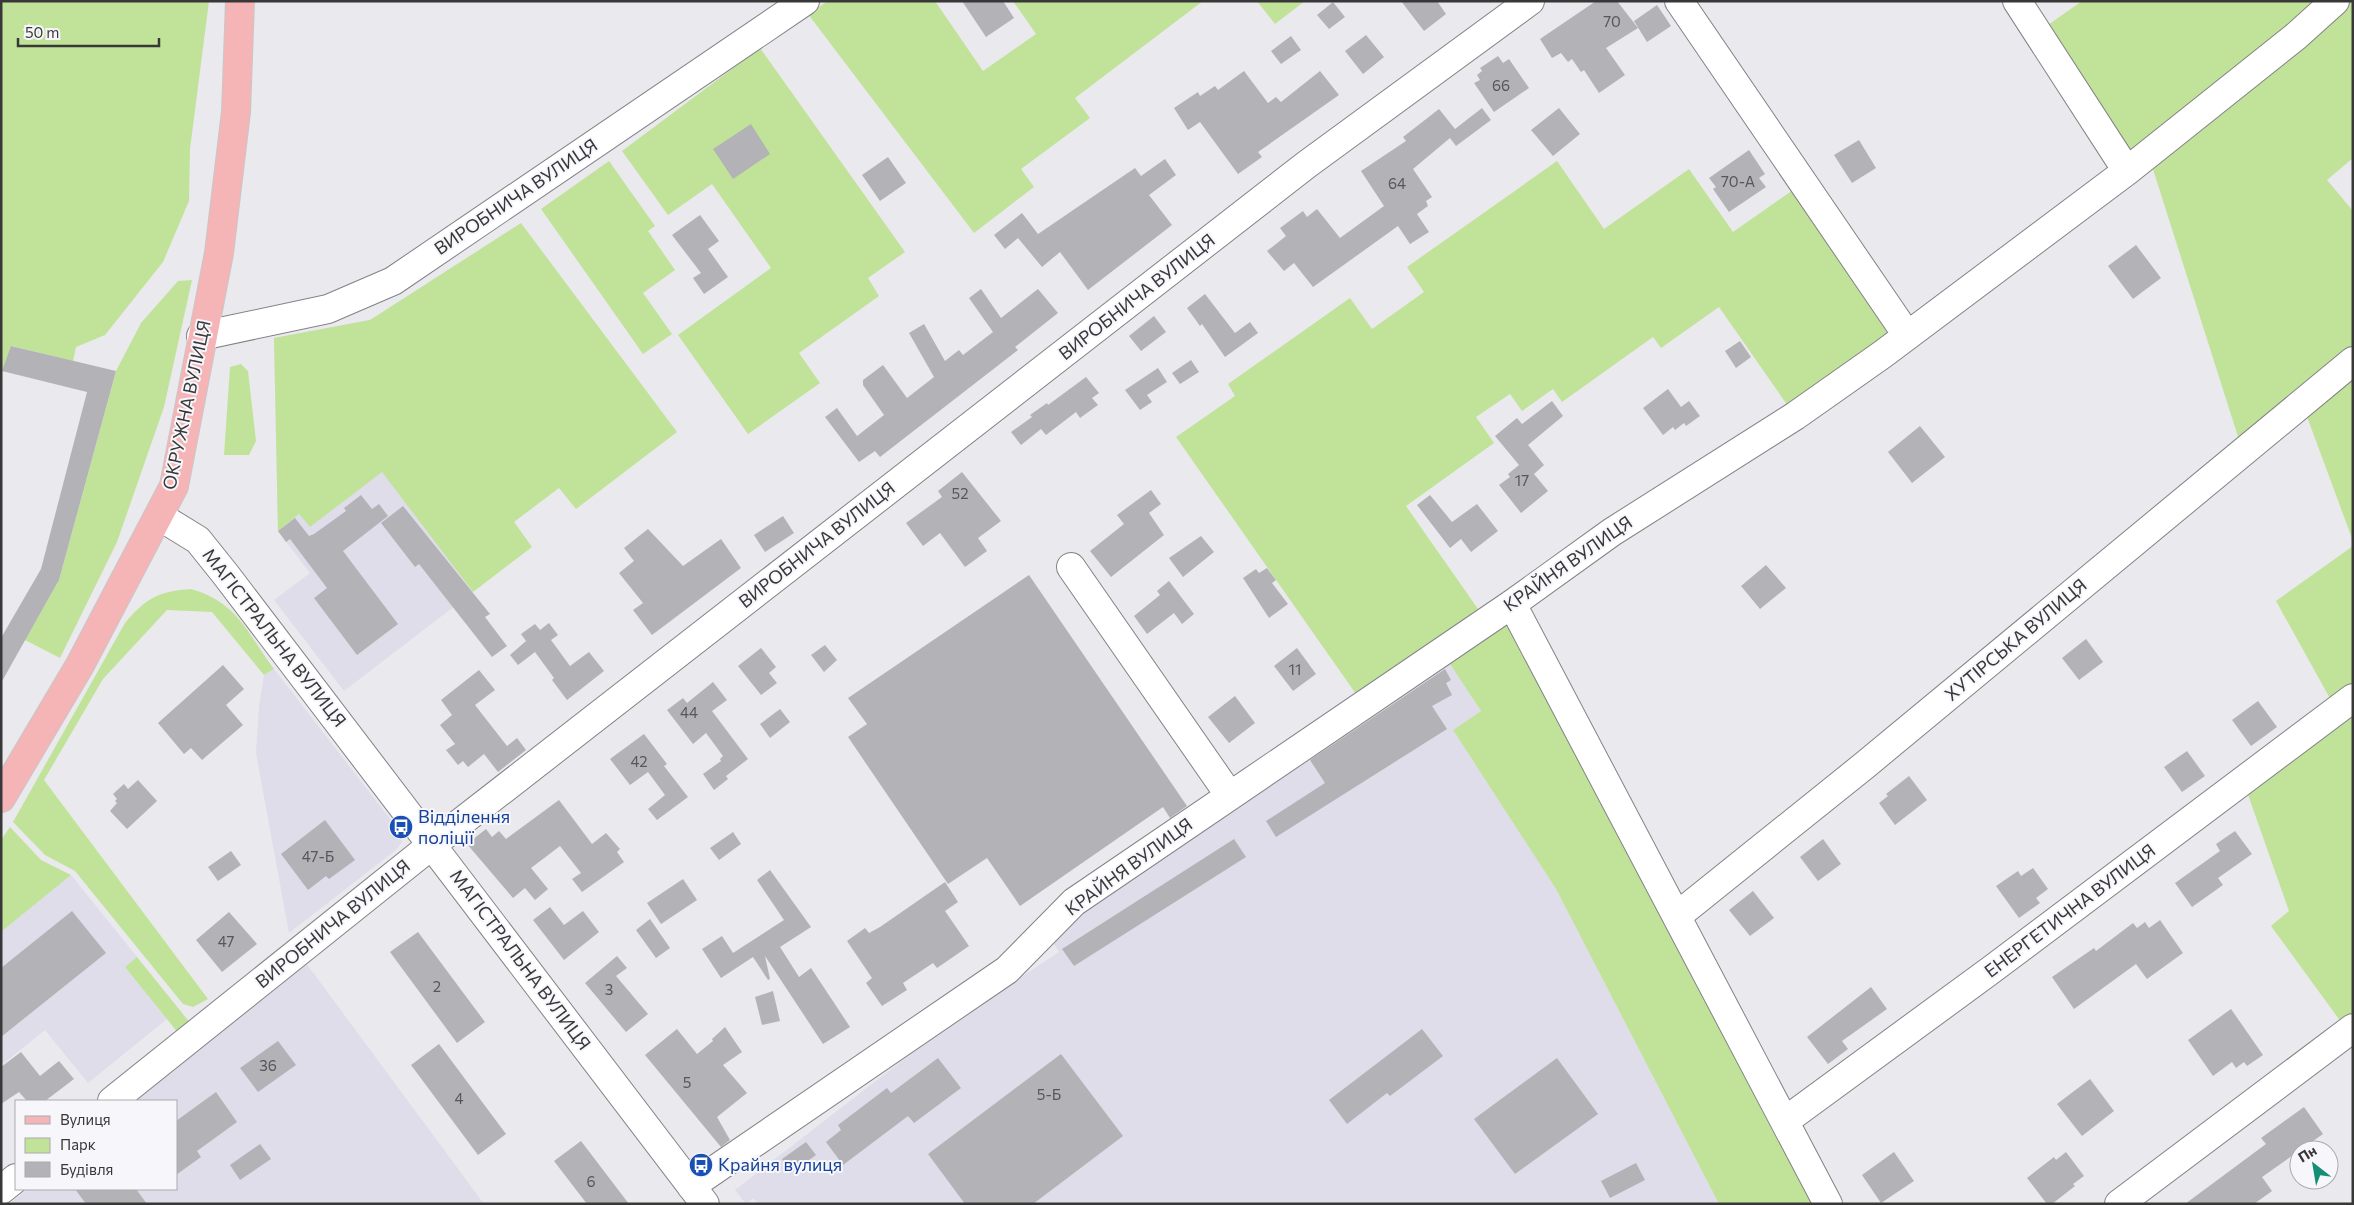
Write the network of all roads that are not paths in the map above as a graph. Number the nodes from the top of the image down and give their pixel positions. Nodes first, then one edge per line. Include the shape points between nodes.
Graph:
1 (240, 1) edge
2 (804, 1) edge
3 (1530, 1) edge
4 (1679, 1) edge
5 (2017, 1) edge
6 (2330, 3) edge
7 (2127, 170) junction
8 (1907, 335) junction
9 (202, 336) junction
10 (2353, 361) edge
11 (158, 516) junction
12 (1071, 567) dead end
13 (1512, 604) junction
14 (2353, 698) edge
15 (1230, 796) junction
16 (1, 798) edge
17 (433, 844) junction
18 (1677, 916) junction
19 (2353, 1028) edge
20 (113, 1100) edge
21 (1785, 1121) junction
22 (15, 1179) edge
23 (1, 1190) edge
24 (698, 1195) edge
25 (1828, 1204) edge
26 (2119, 1204) edge

1 - 9 main road, ОКРУЖНА ВУЛИЦЯ via 236,112 219,253
2 - 9 street, ВИРОБНИЧА ВУЛИЦЯ via 393,281 328,309
3 - 17 street, ВИРОБНИЧА ВУЛИЦЯ via 1306,165
4 - 8 street
5 - 7 street
6 - 7 street, КРАЙНЯ ВУЛИЦЯ via 2287,43
7 - 8 street, КРАЙНЯ ВУЛИЦЯ
8 - 13 street, КРАЙНЯ ВУЛИЦЯ via 1795,416 1612,532
9 - 11 main road, ОКРУЖНА ВУЛИЦЯ via 174,486
10 - 18 street, ХУТІРСЬКА ВУЛИЦЯ via 1865,765
11 - 16 main road, ОКРУЖНА ВУЛИЦЯ via 80,665
11 - 17 street, МАГІСТРАЛЬНА ВУЛИЦЯ via 198,540
12 - 15 street
13 - 15 street, КРАЙНЯ ВУЛИЦЯ
13 - 18 street
14 - 21 street, ЕНЕРГЕТИЧНА ВУЛИЦЯ via 2007,959
15 - 24 street, КРАЙНЯ ВУЛИЦЯ via 1074,902 1007,970
17 - 20 street, ВИРОБНИЧА ВУЛИЦЯ
17 - 24 street, МАГІСТРАЛЬНА ВУЛИЦЯ
18 - 21 street
19 - 26 street
21 - 25 street
22 - 23 street

